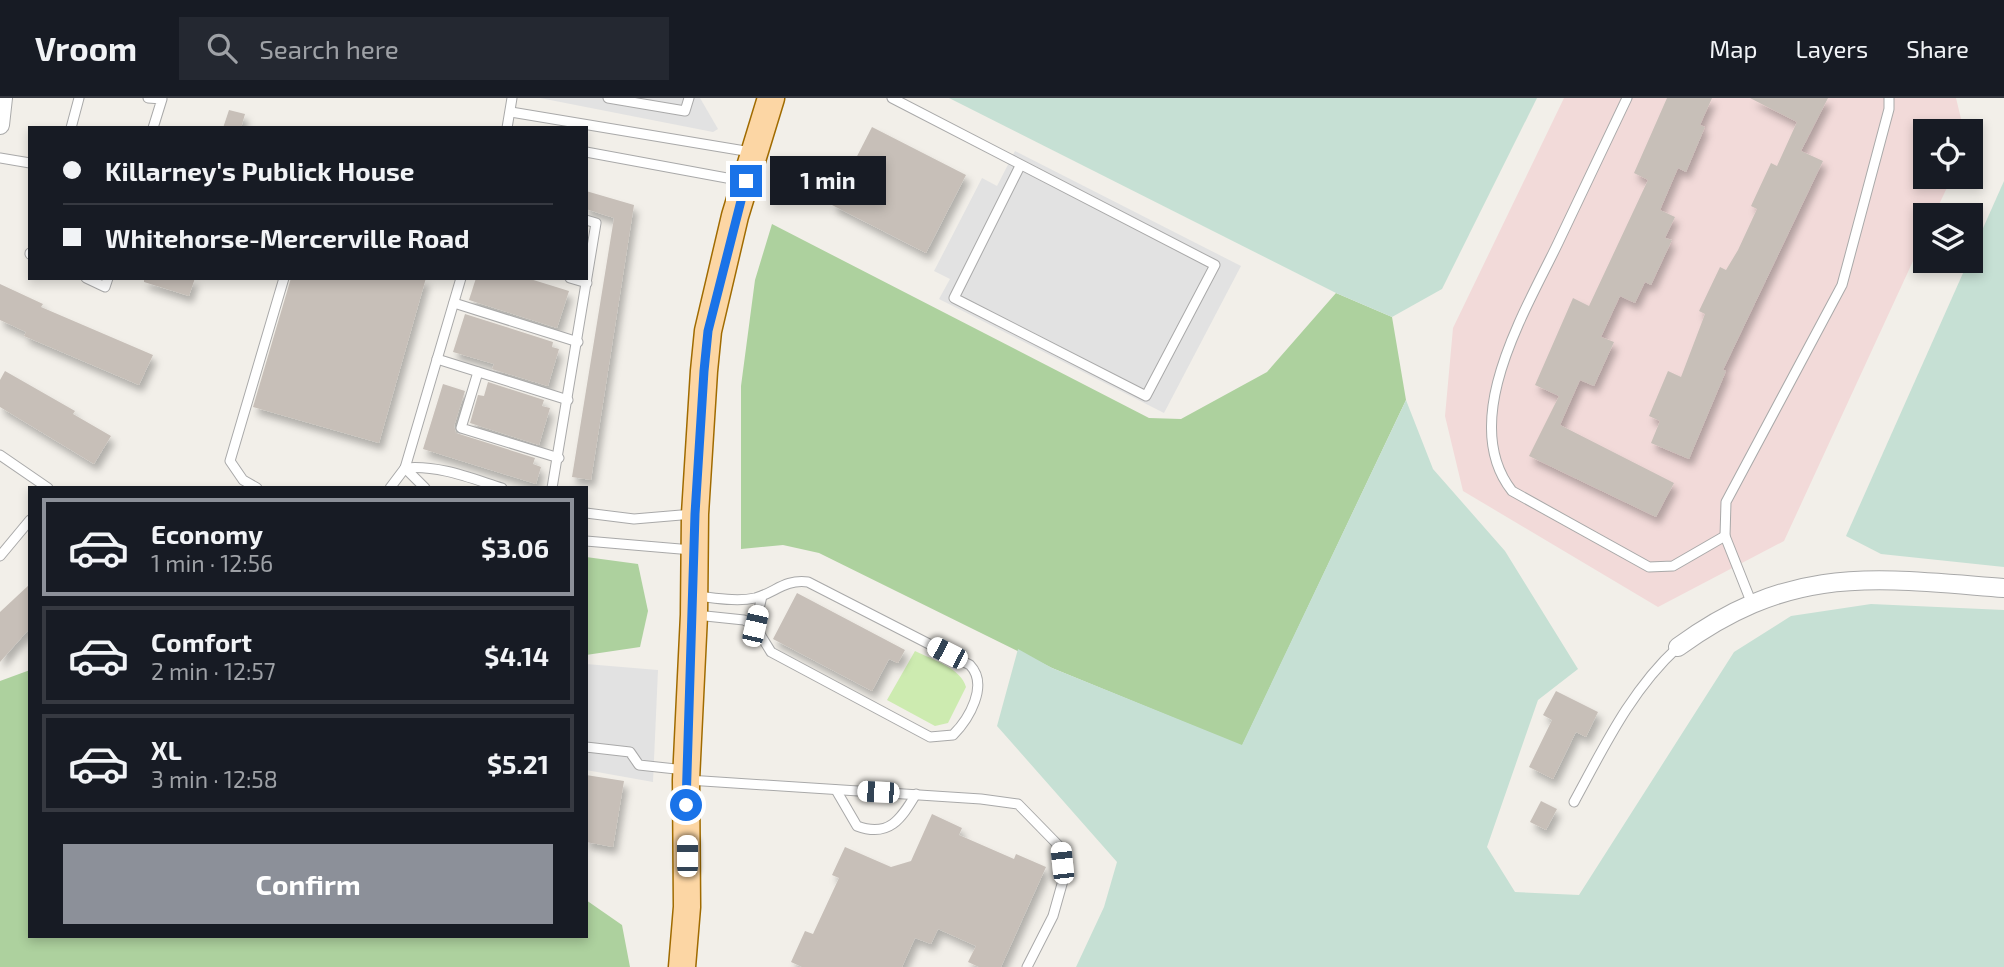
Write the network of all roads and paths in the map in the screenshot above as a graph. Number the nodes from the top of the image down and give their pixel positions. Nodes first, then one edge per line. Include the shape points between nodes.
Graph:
1 (3, 98) edge
2 (79, 98) edge
3 (148, 98) edge
4 (512, 98) edge
5 (608, 98) edge
6 (689, 98) edge
7 (771, 98) edge
8 (892, 98) edge
9 (1627, 98) edge
10 (1889, 98) edge
11 (511, 112) junction
12 (0, 125) edge
13 (72, 126) edge
14 (154, 126) edge
15 (508, 126) edge
16 (588, 152) edge
17 (754, 152) junction
18 (0, 158) edge
19 (28, 163) edge
20 (1020, 166) junction
21 (746, 181) junction
22 (588, 221) edge
23 (588, 276) edge
24 (90, 280) edge
25 (107, 280) edge
26 (283, 280) edge
27 (460, 280) edge
28 (577, 280) edge
29 (587, 280) edge
30 (587, 283) junction
31 (454, 303) junction
32 (578, 342) junction
33 (437, 359) junction
34 (478, 372) junction
35 (568, 400) junction
36 (0, 455) edge
37 (559, 458) junction
38 (405, 468) junction
39 (45, 486) edge
40 (254, 486) edge
41 (392, 486) edge
42 (423, 486) edge
43 (496, 486) edge
44 (552, 486) edge
45 (588, 513) edge
46 (695, 514) junction
47 (28, 522) edge
48 (1725, 536) junction
49 (588, 541) edge
50 (695, 550) junction
51 (0, 556) edge
52 (2004, 588) edge
53 (762, 596) junction
54 (1752, 604) junction
55 (694, 605) junction
56 (755, 626) junction
57 (1678, 647) joint
58 (588, 747) edge
59 (686, 775) junction
60 (836, 790) junction
61 (916, 794) junction
62 (1574, 802) dead end
63 (682, 967) edge
64 (1027, 967) edge

1 - 12 street
2 - 13 lane
3 - 14 lane via 162,100
4 - 11 lane
5 - 6 lane via 685,111
7 - 17 main road
8 - 20 lane
9 - 48 lane via 1508,347 1494,399 1496,462 1512,491 1649,566 1673,566
10 - 48 lane via 1842,285 1732,488 1723,519
11 - 15 lane
11 - 17 lane
16 - 21 lane
17 - 21 main road
18 - 19 lane
20 - 20 lane via 1215,265 1146,396 954,298
21 - 46 main road via 708,331
22 - 23 lane via 596,223
24 - 25 lane via 105,287
26 - 40 lane via 230,461 243,480
27 - 31 lane
28 - 30 lane
29 - 30 lane
30 - 32 lane
31 - 32 lane
31 - 33 lane
32 - 35 lane
33 - 34 lane
33 - 38 lane
34 - 35 lane
34 - 37 lane via 461,428
35 - 37 lane
36 - 39 lane
37 - 44 lane
38 - 41 lane
38 - 42 lane
38 - 43 lane via 425,466
45 - 46 lane via 634,519
46 - 50 main road
47 - 51 lane
48 - 54 lane
49 - 50 lane
50 - 55 main road
52 - 54 street via 1875,578 1840,580
53 - 55 lane
53 - 56 lane
53 - 56 lane via 784,583 808,582 970,665 978,675 978,693 953,735 930,737 771,652
54 - 57 street via 1725,615
55 - 56 lane
55 - 59 main road
57 - 62 lane via 1630,702
58 - 59 lane via 630,752 639,765
59 - 60 lane
59 - 63 main road via 687,907
60 - 61 lane
60 - 61 lane via 857,826 877,831 900,822
61 - 64 lane via 1017,804 1061,848 1064,877 1053,916

